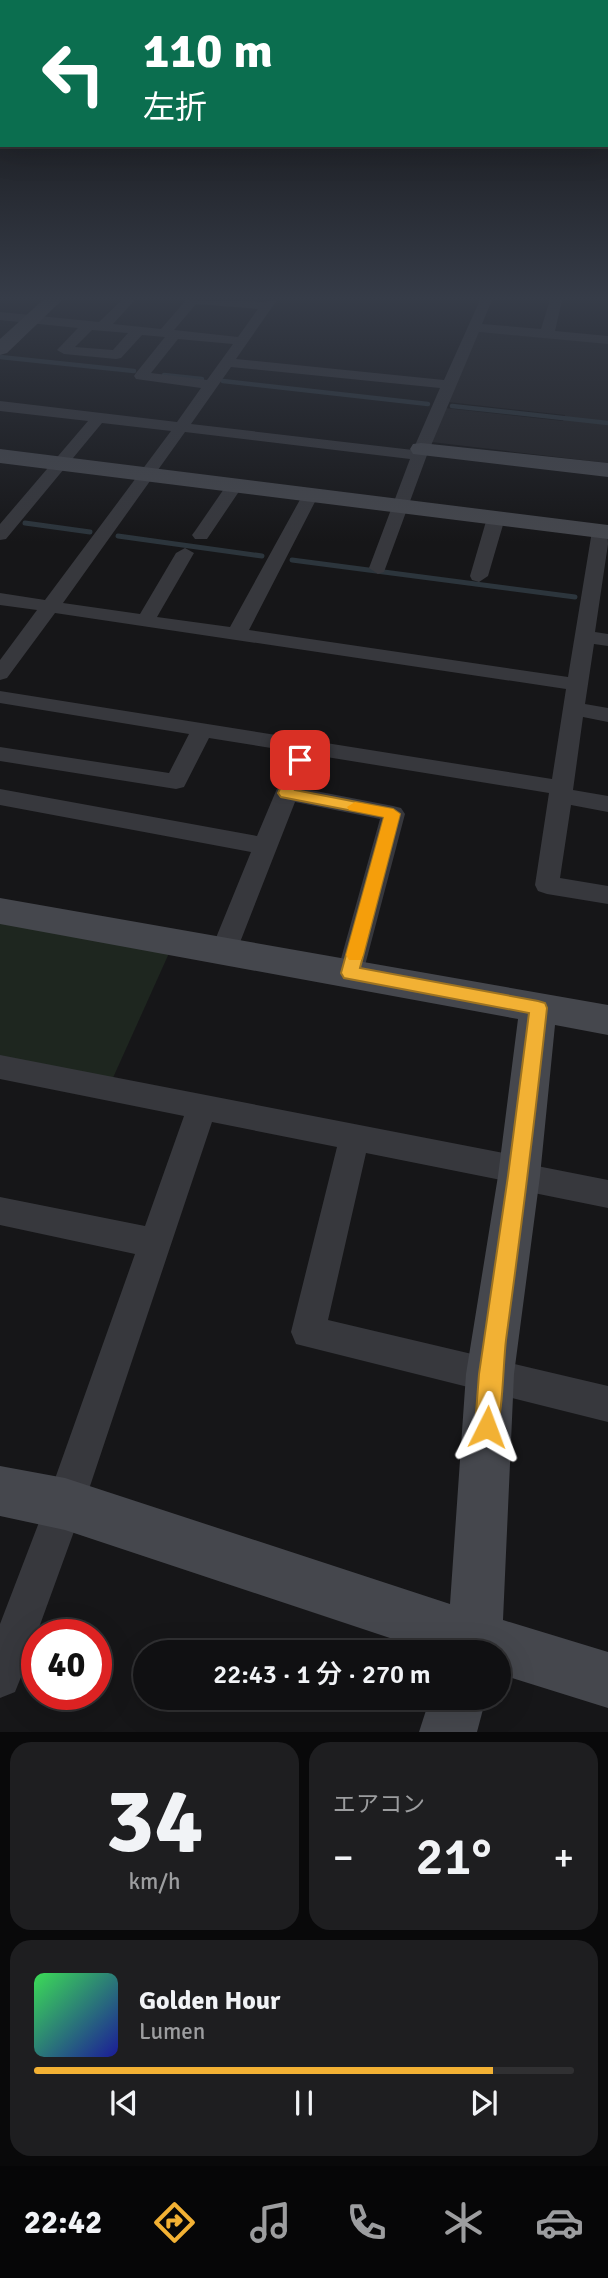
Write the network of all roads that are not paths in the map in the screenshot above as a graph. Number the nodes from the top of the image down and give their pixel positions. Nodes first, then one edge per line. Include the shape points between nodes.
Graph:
1 (177, 381) edge
2 (212, 381) edge
3 (417, 381) edge
4 (450, 381) edge
5 (449, 384) junction
6 (209, 385) junction
7 (0, 406) edge
8 (99, 417) junction
9 (180, 426) junction
10 (420, 452) junction
11 (0, 456) edge
12 (58, 463) junction
13 (608, 470) edge
14 (148, 474) junction
15 (234, 487) junction
16 (310, 496) junction
17 (401, 507) junction
18 (496, 518) junction
19 (2, 531) edge
20 (605, 531) edge
21 (201, 536) dead end
22 (185, 553) dead end
23 (378, 568) dead end
24 (479, 576) dead end
25 (0, 599) edge
26 (52, 606) junction
27 (145, 621) junction
28 (236, 635) junction
29 (586, 637) junction
30 (608, 640) edge
31 (0, 674) edge
32 (579, 685) junction
33 (0, 697) edge
34 (575, 709) junction
35 (608, 715) edge
36 (202, 730) junction
37 (0, 754) edge
38 (300, 760) dead end
39 (562, 792) junction
40 (286, 793) junction
41 (0, 797) edge
42 (608, 804) edge
43 (264, 846) junction
44 (608, 895) edge
45 (0, 911) edge
46 (224, 950) junction
47 (350, 973) junction
48 (538, 1008) junction
49 (608, 1020) edge
50 (0, 1068) edge
51 (202, 1107) junction
52 (354, 1139) junction
53 (519, 1173) junction
54 (608, 1194) edge
55 (0, 1211) edge
56 (155, 1243) junction
57 (490, 1374) junction
58 (608, 1404) edge
59 (0, 1491) edge
60 (65, 1504) junction
61 (456, 1640) edge
62 (473, 1640) edge
63 (511, 1656) edge
64 (0, 1677) edge
65 (608, 1680) edge
66 (454, 1710) edge
67 (448, 1732) edge

1 - 6 street
2 - 6 street
3 - 5 street
4 - 5 street
5 - 10 street
6 - 9 street
7 - 8 street
8 - 9 street
8 - 12 street
9 - 10 street
9 - 14 street
10 - 13 street
10 - 17 street
11 - 12 street
12 - 14 street
12 - 19 street
14 - 15 street
14 - 26 street
15 - 16 street
15 - 21 street
16 - 17 street
16 - 28 street
17 - 18 street
17 - 23 street
18 - 20 street
18 - 24 street
20 - 29 street
22 - 27 street
25 - 26 street
26 - 27 street
26 - 31 street
27 - 28 street
28 - 32 street
29 - 30 street
29 - 32 street
32 - 34 street
33 - 36 street
34 - 35 street
34 - 39 street
36 - 37 street via 176,782
36 - 39 street
38 - 40 street
39 - 42 street
39 - 44 street via 547,885
40 - 43 street
40 - 47 street via 393,814
41 - 43 street
43 - 46 street
45 - 46 street
46 - 47 street
47 - 48 street
48 - 49 street
48 - 53 street
50 - 51 street
51 - 52 street
51 - 56 street
52 - 53 street
52 - 57 street via 308,1332
53 - 54 street
53 - 57 street
55 - 56 street
56 - 60 street
57 - 58 street
57 - 62 street
59 - 60 street
60 - 61 street
60 - 64 street
63 - 65 street
66 - 67 street

